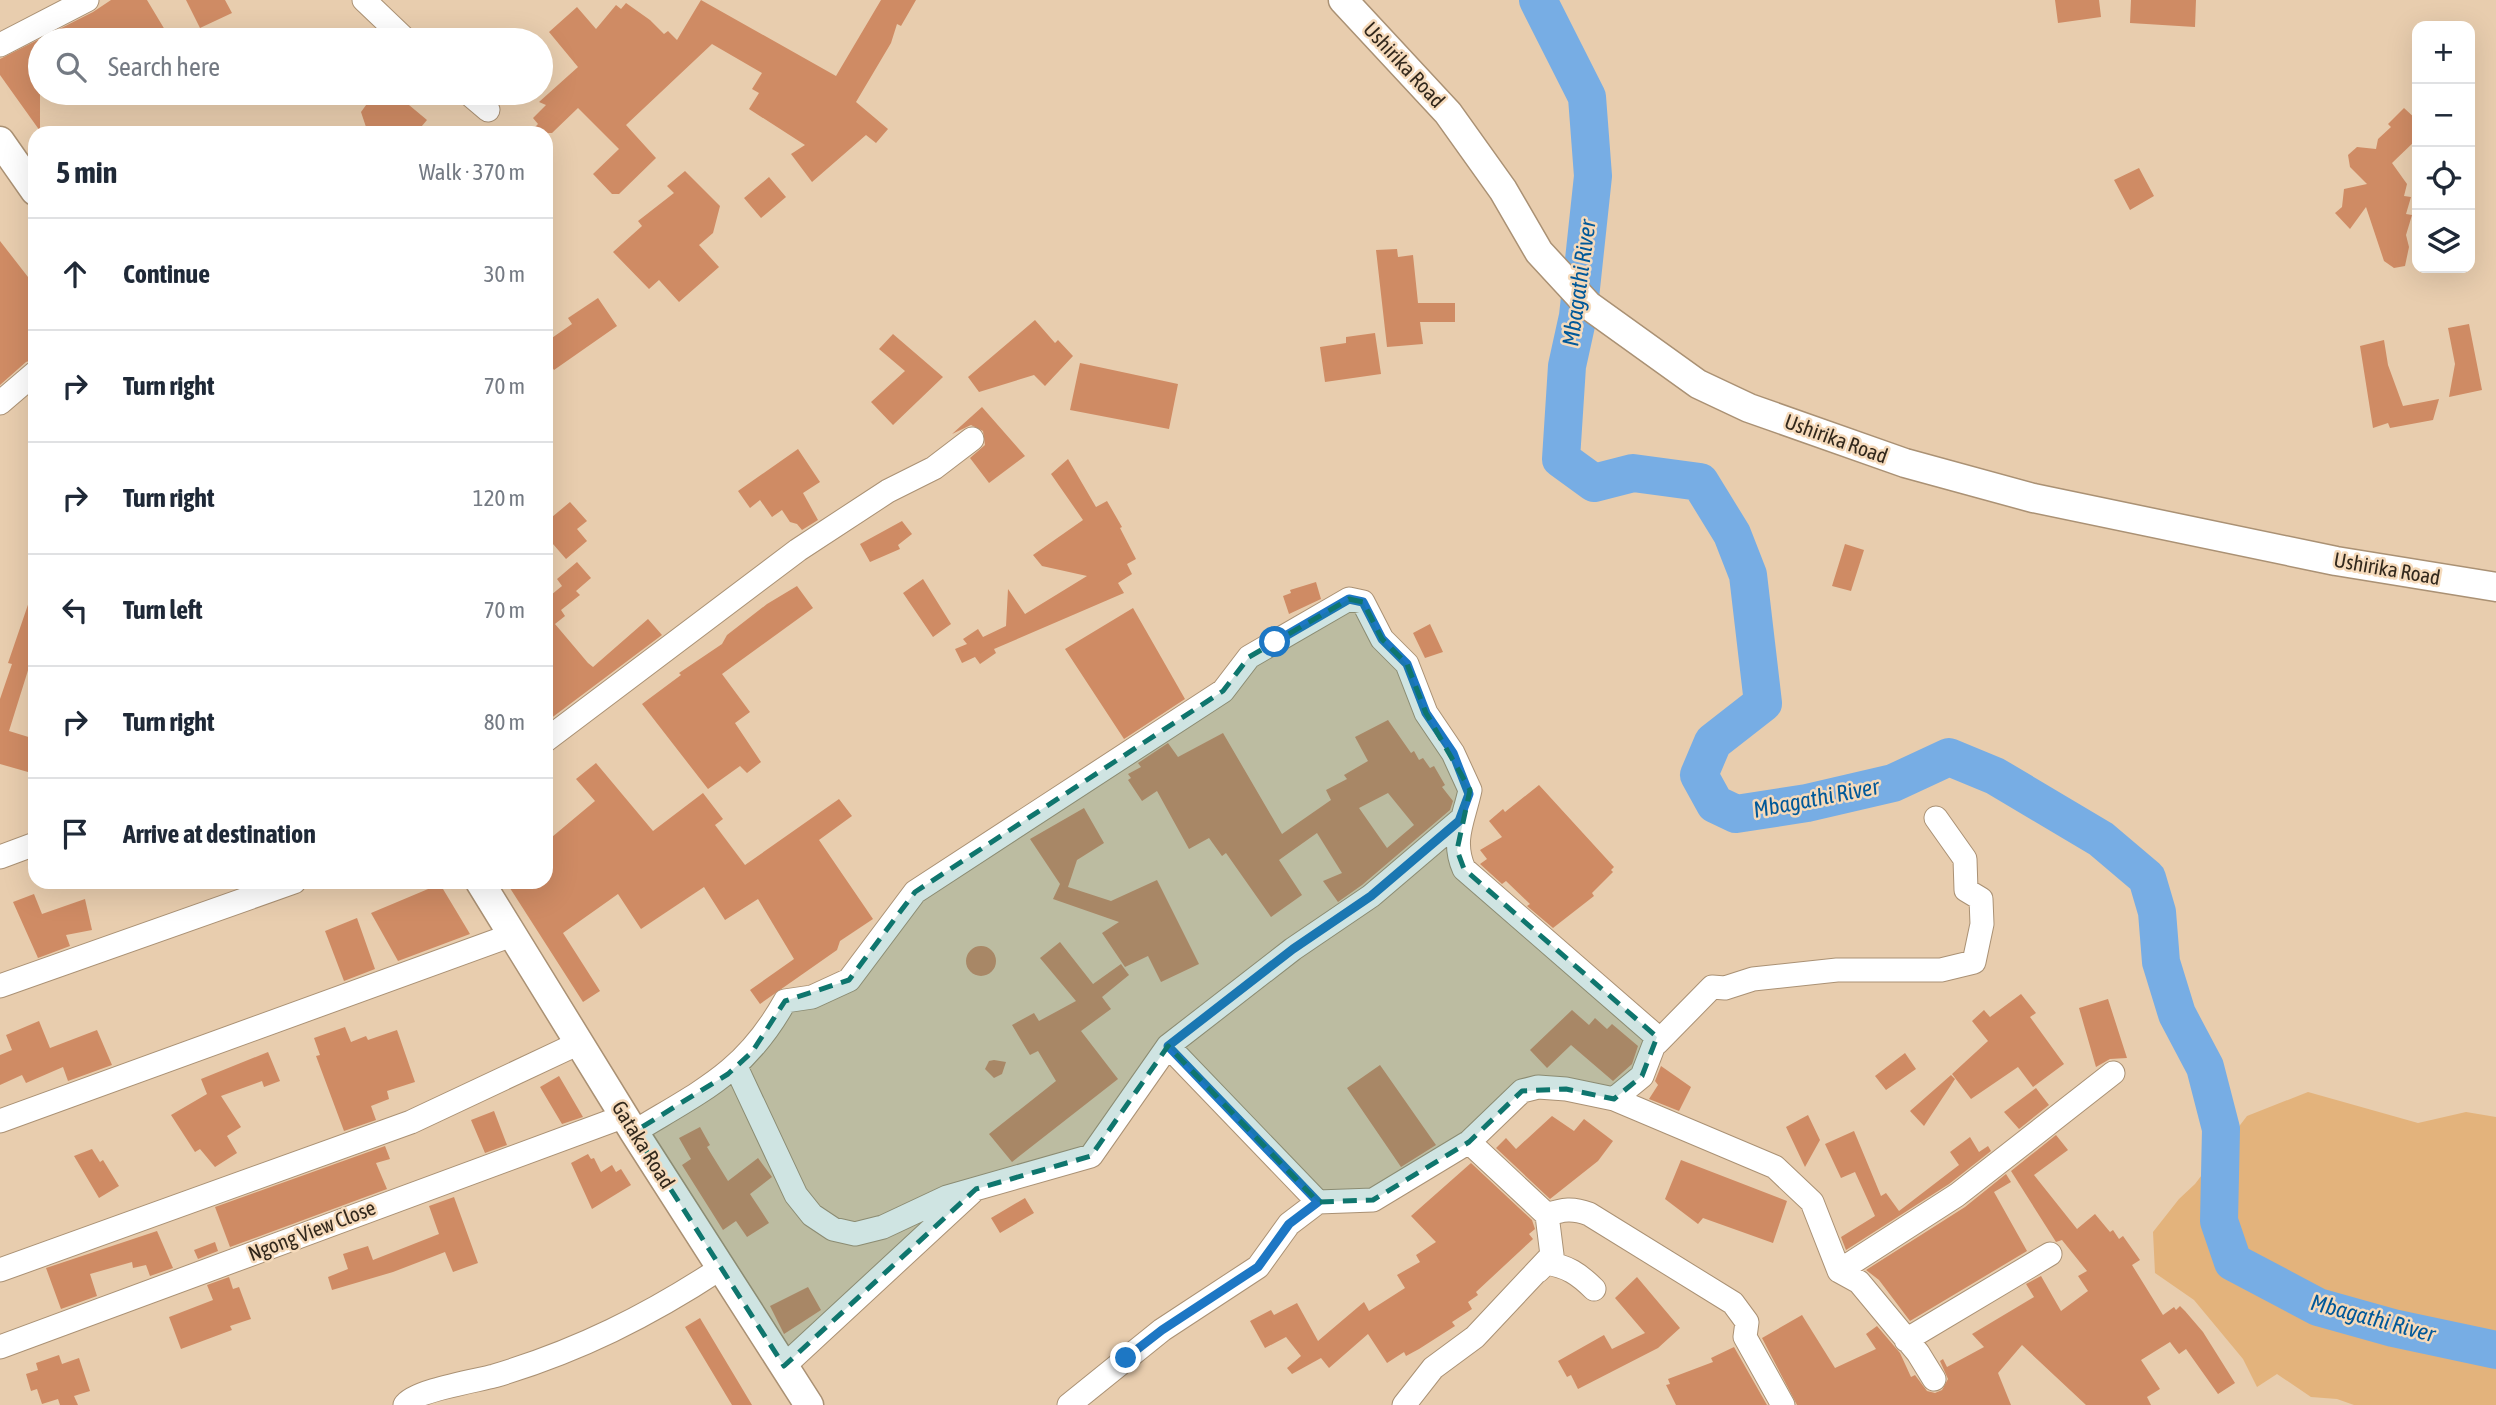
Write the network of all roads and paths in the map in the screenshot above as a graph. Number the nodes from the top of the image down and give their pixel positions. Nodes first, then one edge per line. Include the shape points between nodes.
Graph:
1 (87, 0) edge
2 (363, 0) edge
3 (1343, 0) edge
4 (33, 28) edge
5 (394, 28) edge
6 (28, 31) edge
7 (0, 45) edge
8 (482, 105) edge
9 (488, 110) dead end
10 (0, 141) edge
11 (28, 181) edge
12 (28, 379) edge
13 (0, 403) edge
14 (972, 439) dead end
15 (2496, 587) edge
16 (553, 735) edge
17 (1936, 818) dead end
18 (1459, 821) junction
19 (28, 847) edge
20 (0, 857) edge
21 (274, 889) edge
22 (484, 889) edge
23 (512, 935) junction
24 (0, 986) edge
25 (579, 1043) junction
26 (1657, 1043) junction
27 (1168, 1046) junction
28 (736, 1067) junction
29 (2113, 1073) dead end
30 (1614, 1099) junction
31 (0, 1121) edge
32 (629, 1124) junction
33 (1469, 1142) junction
34 (976, 1189) junction
35 (1318, 1202) junction
36 (1547, 1215) junction
37 (2050, 1254) dead end
38 (722, 1268) junction
39 (0, 1270) edge
40 (1839, 1271) junction
41 (1594, 1289) dead end
42 (1511, 1298) junction
43 (1906, 1340) junction
44 (0, 1347) edge
45 (784, 1366) junction
46 (1934, 1379) dead end
47 (405, 1405) edge
48 (809, 1405) edge
49 (1069, 1405) edge
50 (1404, 1405) edge
51 (1783, 1405) edge

1 - 4 street
2 - 5 street
3 - 15 street, Ushirika Road via 1448,113 1503,190 1539,252 1588,305 1698,384 1749,408 1905,463 2033,498 2336,561
6 - 7 street
8 - 9 street
10 - 11 street
12 - 13 street
14 - 16 street via 934,468 888,491 798,550
17 - 26 street via 1965,859 1966,890 1981,899 1982,924 1974,962 1941,970 1837,970 1712,987
18 - 26 street via 1457,850 1469,874 1653,1030
18 - 27 street via 1371,896 1293,949
18 - 28 street, Ngong View Close via 1470,790 1453,753 1426,713 1407,664 1382,639 1363,602 1349,599 1249,657 1223,691 915,892 849,980 812,997 785,1001 771,1027
19 - 20 street
21 - 24 street
22 - 23 street, Gataka Road
23 - 25 street, Gataka Road
23 - 31 street
25 - 32 street, Gataka Road
25 - 39 street via 411,1122
26 - 30 street via 1642,1076
27 - 34 street via 1091,1156
27 - 35 street
28 - 32 street, Ngong View Close
28 - 34 street via 796,1195 812,1215 833,1229 855,1234 883,1227 947,1197
29 - 40 street via 1957,1195
30 - 33 street via 1566,1089 1522,1091
30 - 40 street via 1775,1167 1812,1202
32 - 38 street, Gataka Road
32 - 44 street, Ngong View Close
33 - 35 street via 1373,1200
33 - 36 street
34 - 45 street
35 - 49 street via 1289,1224 1258,1267 1162,1330
36 - 42 street via 1552,1255
36 - 51 street via 1561,1209 1589,1214 1733,1303 1747,1322 1745,1337
37 - 43 street
38 - 45 street, Gataka Road
38 - 47 street via 625,1327 540,1362 417,1394
40 - 43 street via 1859,1282
41 - 42 street via 1577,1272 1546,1263
42 - 50 street via 1475,1337 1433,1368
43 - 46 street
45 - 48 street, Gataka Road

